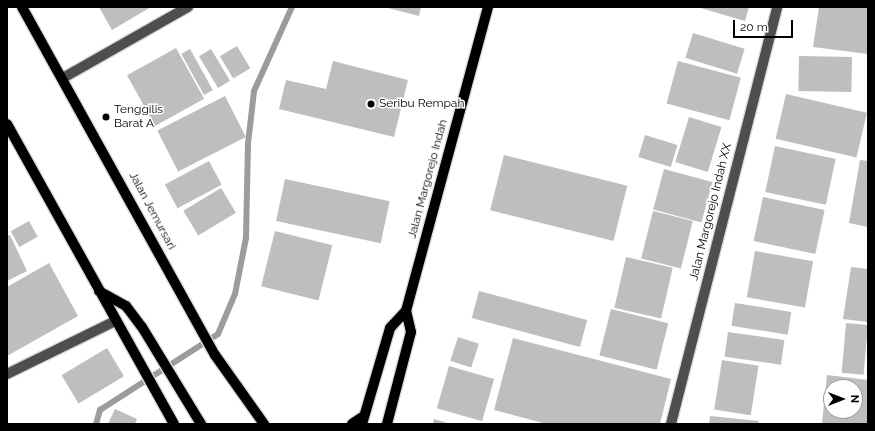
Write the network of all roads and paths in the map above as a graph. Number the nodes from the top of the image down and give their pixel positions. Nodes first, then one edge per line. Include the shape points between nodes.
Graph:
1 (22, 7) edge
2 (188, 7) edge
3 (488, 7) edge
4 (777, 7) edge
5 (63, 78) junction
6 (7, 124) edge
7 (99, 291) junction
8 (406, 311) junction
9 (115, 321) junction
10 (7, 374) edge
11 (363, 420) edge
12 (174, 424) edge
13 (201, 424) edge
14 (264, 424) edge
15 (352, 424) edge
16 (387, 424) edge
17 (671, 424) edge

1 - 5 main road, Jalan Jemursari
2 - 5 street
3 - 8 main road, Jalan Margorejo Indah
4 - 17 street, Jalan Margorejo Indah XX
5 - 14 main road, Jalan Jemursari via 215,355
6 - 7 main road
7 - 9 main road
7 - 13 main road via 126,306
8 - 11 main road, Jalan Margorejo Indah via 390,328
8 - 16 main road, Jalan Margorejo Indah via 411,332
9 - 10 street
9 - 12 main road
11 - 15 main road

